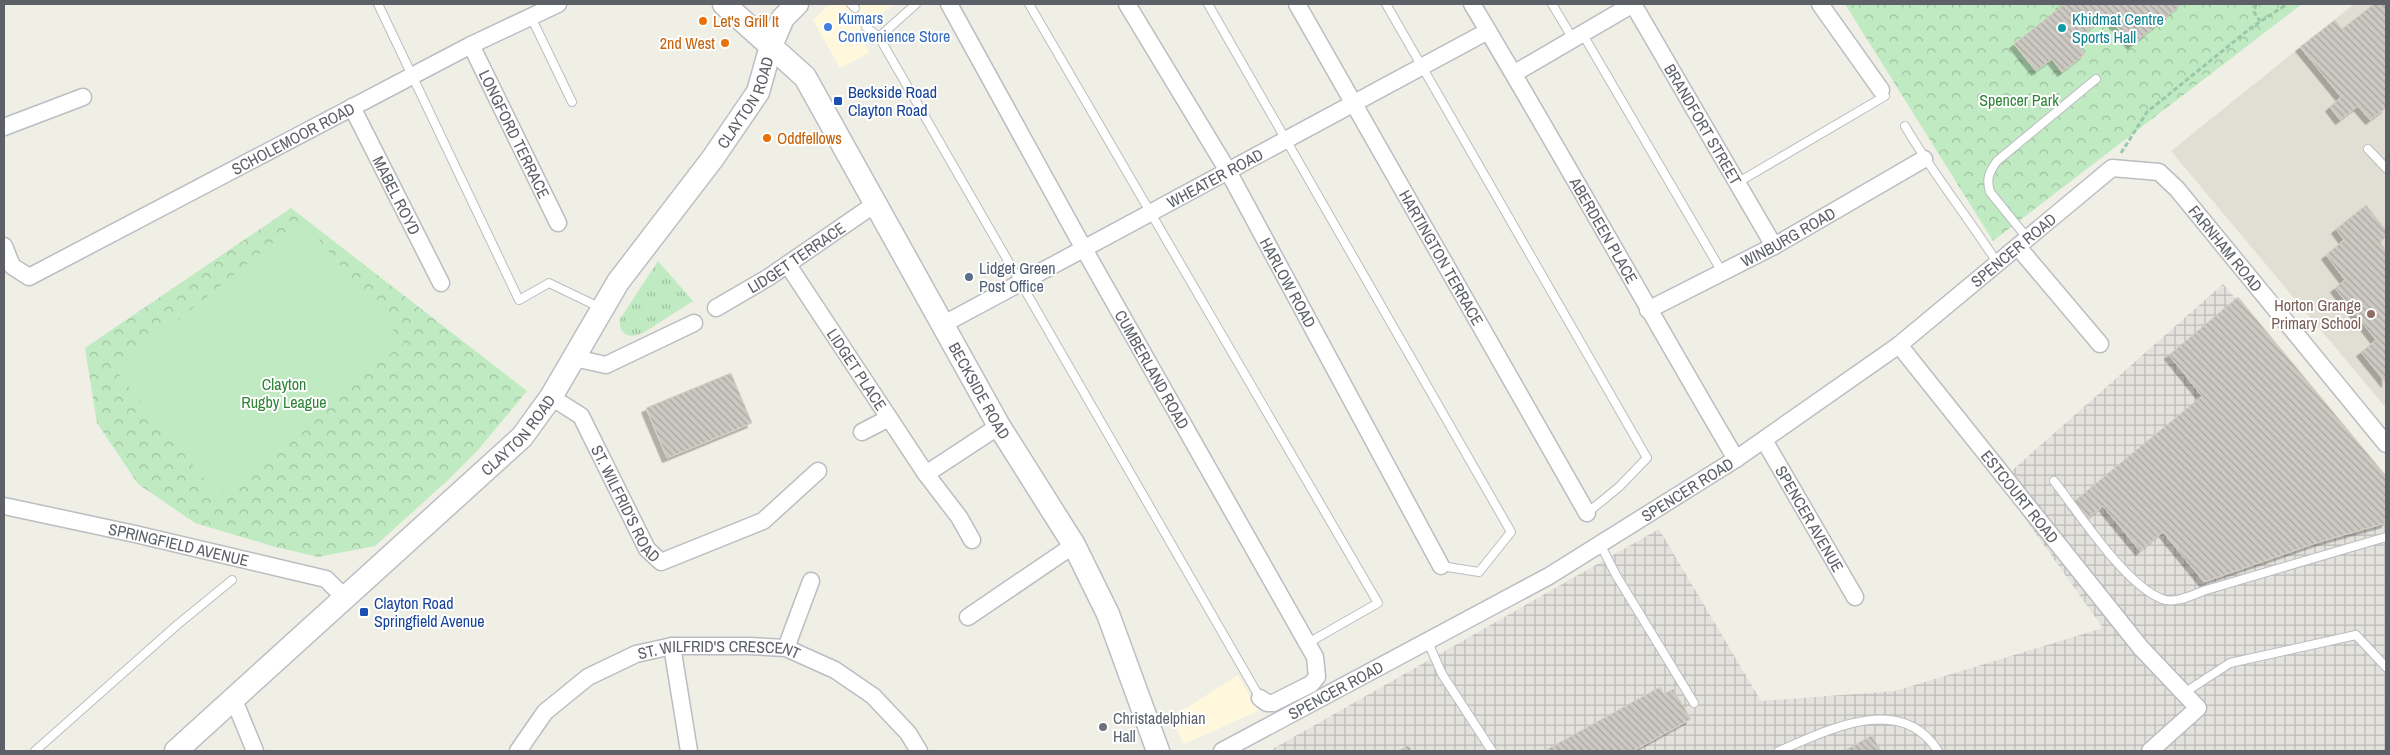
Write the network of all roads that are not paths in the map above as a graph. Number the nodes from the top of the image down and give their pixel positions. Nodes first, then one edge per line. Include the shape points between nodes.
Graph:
1 (378, 4) edge
2 (558, 4) edge
3 (724, 4) edge
4 (797, 4) edge
5 (916, 4) edge
6 (949, 4) edge
7 (1029, 4) edge
8 (1127, 4) edge
9 (1208, 4) edge
10 (1297, 4) edge
11 (1386, 4) edge
12 (1472, 4) edge
13 (1552, 4) edge
14 (1633, 4) edge
15 (1820, 4) edge
16 (532, 17) junction
17 (866, 27) dead end
18 (1488, 31) junction
19 (1578, 36) junction
20 (879, 37) junction
21 (471, 45) junction
22 (771, 46) junction
23 (1422, 66) junction
24 (1514, 73) junction
25 (413, 76) junction
26 (2096, 79) dead end
27 (1881, 90) joint
28 (83, 97) dead end
29 (572, 102) dead end
30 (1352, 104) junction
31 (352, 107) junction
32 (1905, 126) dead end
33 (4, 127) edge
34 (1286, 140) junction
35 (2368, 149) dead end
36 (1924, 159) junction
37 (2112, 168) joint
38 (2386, 168) edge
39 (1228, 171) junction
40 (1737, 183) junction
41 (874, 204) junction
42 (1150, 213) junction
43 (558, 223) dead end
44 (2023, 243) junction
45 (4, 246) edge
46 (1774, 246) junction
47 (1084, 248) junction
48 (1998, 264) junction
49 (788, 265) junction
50 (1722, 272) junction
51 (441, 283) dead end
52 (1020, 283) junction
53 (716, 308) dead end
54 (602, 309) junction
55 (1648, 310) junction
56 (694, 322) dead end
57 (942, 325) junction
58 (2100, 344) dead end
59 (1899, 345) junction
60 (574, 358) junction
61 (551, 397) junction
62 (889, 418) junction
63 (999, 426) junction
64 (862, 432) dead end
65 (1764, 440) junction
66 (2386, 444) edge
67 (1736, 459) junction
68 (818, 471) dead end
69 (926, 474) junction
70 (2054, 481) dead end
71 (4, 506) edge
72 (1587, 513) joint
73 (2386, 537) edge
74 (972, 540) dead end
75 (1600, 544) junction
76 (1074, 545) junction
77 (1441, 566) joint
78 (232, 580) dead end
79 (811, 581) dead end
80 (1855, 598) dead end
81 (346, 599) junction
82 (968, 618) dead end
83 (1427, 640) junction
84 (1308, 643) junction
85 (672, 646) junction
86 (786, 648) junction
87 (2386, 667) edge
88 (2184, 693) junction
89 (1260, 698) joint
90 (234, 700) junction
91 (1694, 703) dead end
92 (35, 751) edge
93 (176, 751) edge
94 (255, 751) edge
95 (518, 751) edge
96 (689, 751) edge
97 (919, 751) edge
98 (1158, 751) edge
99 (1222, 751) edge
100 (1492, 751) edge
101 (1779, 751) edge
102 (1938, 751) edge
103 (2150, 751) edge

1 - 25 lane
2 - 16 street, SCHOLEMOOR ROAD
3 - 22 street, BECKSIDE ROAD
4 - 22 street, CLAYTON ROAD via 783,18
5 - 20 lane
6 - 47 street, CUMBERLAND ROAD
7 - 42 lane
8 - 39 street, HARLOW ROAD
9 - 34 lane
10 - 30 street, HARTINGTON TERRACE
11 - 23 lane
12 - 18 street, ABERDEEN PLACE
13 - 19 lane
14 - 19 street
14 - 40 street, BRANDFORT STREET
15 - 27 street
16 - 21 street, SCHOLEMOOR ROAD
16 - 29 lane
17 - 20 lane
18 - 23 street, WHEATER ROAD
18 - 24 street, ABERDEEN PLACE
19 - 24 street
19 - 50 lane
20 - 52 lane
21 - 25 street, SCHOLEMOOR ROAD
21 - 43 street, LONGFORD TERRACE
22 - 41 street, BECKSIDE ROAD via 805,78
22 - 54 street, CLAYTON ROAD via 758,92 713,158 618,282
23 - 30 street, WHEATER ROAD
23 - 72 lane via 1648,458
24 - 55 street, ABERDEEN PLACE
25 - 31 street, SCHOLEMOOR ROAD
25 - 54 lane via 519,300 549,283
26 - 44 lane via 1990,170 1987,184 1990,192
27 - 40 lane via 1885,96
28 - 33 street
30 - 34 street, WHEATER ROAD
30 - 72 street, HARTINGTON TERRACE
31 - 45 street, SCHOLEMOOR ROAD via 29,277 12,266
31 - 51 street, MABEL ROYD
32 - 36 lane
34 - 39 street, WHEATER ROAD
34 - 77 lane via 1511,532 1479,572
35 - 38 lane
36 - 46 street, WINBURG ROAD
36 - 48 lane
37 - 44 street, SPENCER ROAD
37 - 66 street, FARNHAM ROAD via 2159,172 2177,189
39 - 42 street, WHEATER ROAD
39 - 77 street, HARLOW ROAD
40 - 46 street, BRANDFORT STREET
41 - 49 street, LIDGET TERRACE
41 - 57 street, BECKSIDE ROAD
42 - 47 street, WHEATER ROAD
42 - 84 lane via 1378,603
44 - 48 street, SPENCER ROAD
44 - 58 street
46 - 50 street, WINBURG ROAD
47 - 52 street, WHEATER ROAD
47 - 84 street, CUMBERLAND ROAD
48 - 59 street, SPENCER ROAD
49 - 53 street, LIDGET TERRACE
49 - 62 street, LIDGET PLACE
50 - 55 street, WINBURG ROAD
52 - 57 street, WHEATER ROAD
52 - 89 lane
54 - 60 street, CLAYTON ROAD
55 - 67 street, ABERDEEN PLACE
56 - 60 street via 606,365
57 - 63 street, BECKSIDE ROAD
59 - 65 street, SPENCER ROAD
59 - 88 street, ESTCOURT ROAD via 2141,648
60 - 61 street, CLAYTON ROAD
61 - 68 street, ST. WILFRID'S ROAD via 581,416 647,549 661,562 763,521
61 - 81 street, CLAYTON ROAD via 522,437
62 - 64 street
62 - 69 street, LIDGET PLACE
63 - 69 street
63 - 76 street, BECKSIDE ROAD
65 - 67 street, SPENCER ROAD
65 - 80 street, SPENCER AVENUE
67 - 75 street, SPENCER ROAD
69 - 74 street, LIDGET PLACE
70 - 73 lane via 2116,561 2145,589 2163,599 2178,600
71 - 81 street, SPRINGFIELD AVENUE via 326,579
75 - 83 street, SPENCER ROAD via 1549,576
75 - 91 lane
76 - 82 street
76 - 98 street, BECKSIDE ROAD via 1108,614
78 - 92 lane
79 - 86 street
81 - 90 street, CLAYTON ROAD
83 - 99 street, SPENCER ROAD
83 - 100 lane via 1442,674
84 - 89 street, CUMBERLAND ROAD via 1317,667 1317,677 1311,684 1274,703
85 - 86 street, ST. WILFRID'S CRESCENT
85 - 95 street, ST. WILFRID'S CRESCENT via 636,654 588,677 545,712
85 - 96 street
86 - 97 street, ST. WILFRID'S CRESCENT via 835,670 873,696 908,733
87 - 88 lane via 2356,635 2230,663
88 - 103 street, ESTCOURT ROAD via 2198,708
90 - 93 street, CLAYTON ROAD
90 - 94 street
101 - 102 lane via 1851,722 1884,718 1911,726

